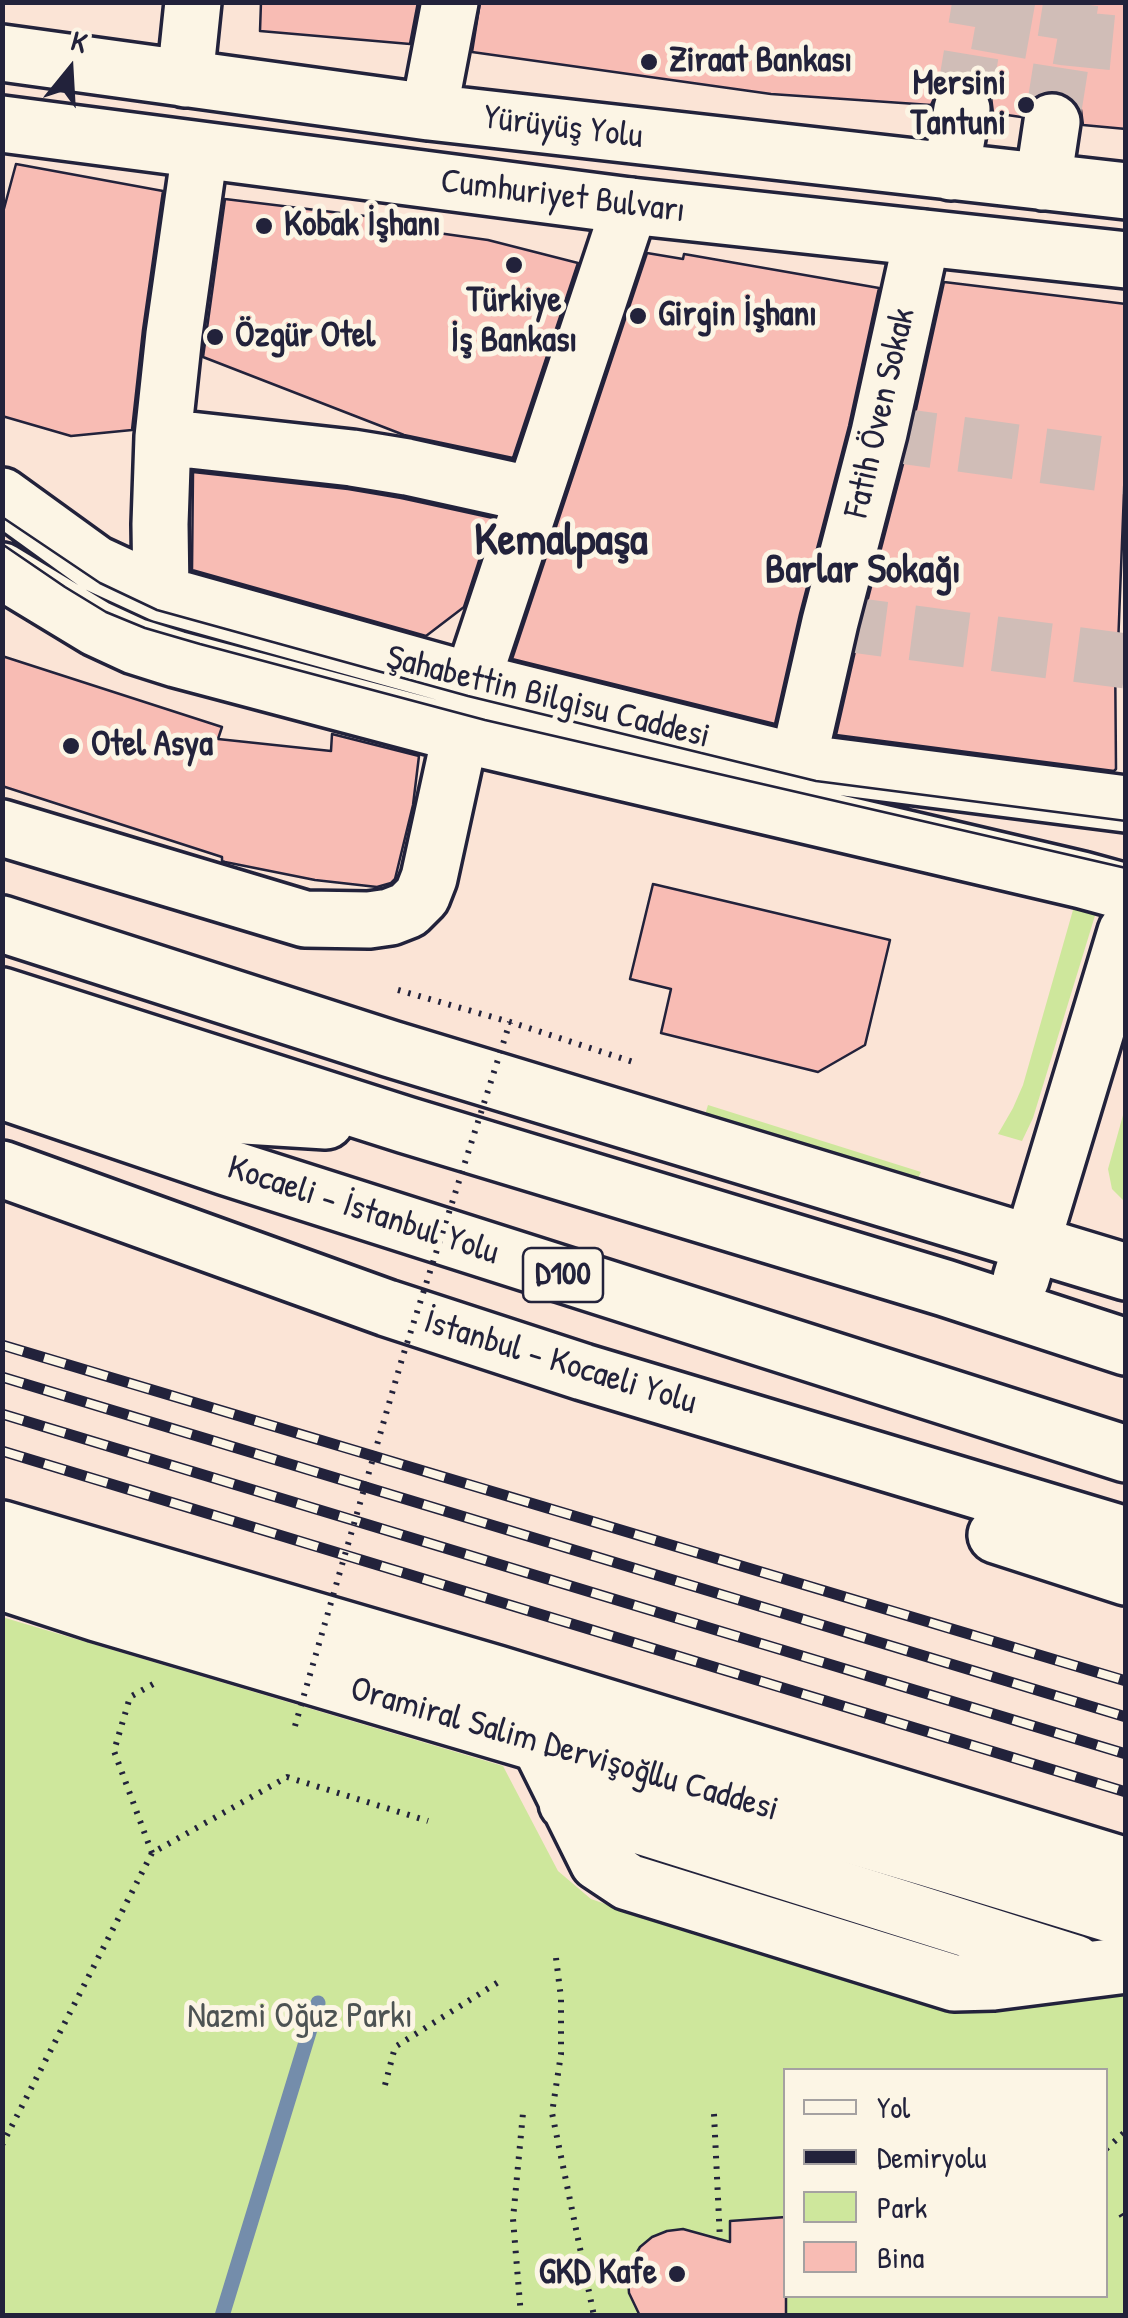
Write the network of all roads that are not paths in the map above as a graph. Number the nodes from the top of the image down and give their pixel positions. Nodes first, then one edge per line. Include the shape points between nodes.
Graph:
1 (193, 2) edge
2 (450, 2) edge
3 (2, 53) edge
4 (185, 79) junction
5 (962, 109) tunnel mouth
6 (429, 112) junction
7 (1052, 122) tunnel mouth
8 (2, 124) edge
9 (200, 151) junction
10 (951, 172) junction
11 (1043, 182) junction
12 (1126, 191) edge
13 (630, 206) junction
14 (922, 238) junction
15 (1126, 260) edge
16 (164, 437) junction
17 (534, 494) junction
18 (2, 496) edge
19 (2, 571) edge
20 (161, 594) junction
21 (472, 680) junction
22 (460, 734) junction
23 (798, 762) junction
24 (1126, 804) edge
25 (2, 828) edge
26 (1126, 892) edge
27 (2, 924) edge
28 (1126, 932) edge
29 (2, 996) edge
30 (2, 1038) edge
31 (2, 1092) edge
32 (406, 1125) junction
33 (19, 1178) edge
34 (1032, 1242) junction
35 (1126, 1272) edge
36 (1012, 1309) junction
37 (1126, 1347) edge
38 (820, 1444) junction
39 (1126, 1454) edge
40 (2, 1529) edge
41 (1126, 1535) edge
42 (1126, 1576) edge
43 (2, 1582) edge
44 (539, 1743) junction
45 (1126, 1866) edge
46 (1126, 1920) edge
47 (1109, 1967) edge

1 - 4 main road
2 - 6 main road
3 - 4 main road, Yürüyüş Yolu
4 - 6 main road, Yürüyüş Yolu
5 - 10 main road
6 - 10 main road, Yürüyüş Yolu
7 - 11 main road
8 - 9 main road, Cumhuriyet Bulvarı
9 - 13 main road, Cumhuriyet Bulvarı
9 - 16 main road
10 - 11 main road, Yürüyüş Yolu
11 - 12 main road, Yürüyüş Yolu
13 - 14 main road, Cumhuriyet Bulvarı
13 - 17 main road
14 - 15 main road, Cumhuriyet Bulvarı
14 - 23 main road, Fatih Öven Sokak
16 - 17 main road via 352,458
16 - 20 main road
17 - 21 main road
18 - 20 main road, Şahabettin Bilgisu Caddesi via 96,564
19 - 22 main road via 135,646
20 - 21 main road, Şahabettin Bilgisu Caddesi
21 - 22 main road
21 - 23 main road, Şahabettin Bilgisu Caddesi
22 - 25 main road via 429,878 422,896 390,917 305,918
22 - 26 main road
23 - 24 main road, Şahabettin Bilgisu Caddesi
27 - 34 main road
28 - 34 main road
29 - 32 main road
30 - 32 main road via 212,1114
31 - 39 main road, Kocaeli - İstanbul Yolu / D100
32 - 36 main road
33 - 38 main road, İstanbul - Kocaeli Yolu / D100 via 386,1308
34 - 35 main road
34 - 36 main road
36 - 37 main road
38 - 41 main road, İstanbul - Kocaeli Yolu / D100
38 - 42 main road via 996,1534
40 - 45 main road, Oramiral Salim Dervişoğllu Caddesi
43 - 44 main road, Oramiral Salim Dervişoğllu Caddesi
44 - 46 main road, Oramiral Salim Dervişoğllu Caddesi
44 - 47 main road via 598,1862 628,1882 954,1984

